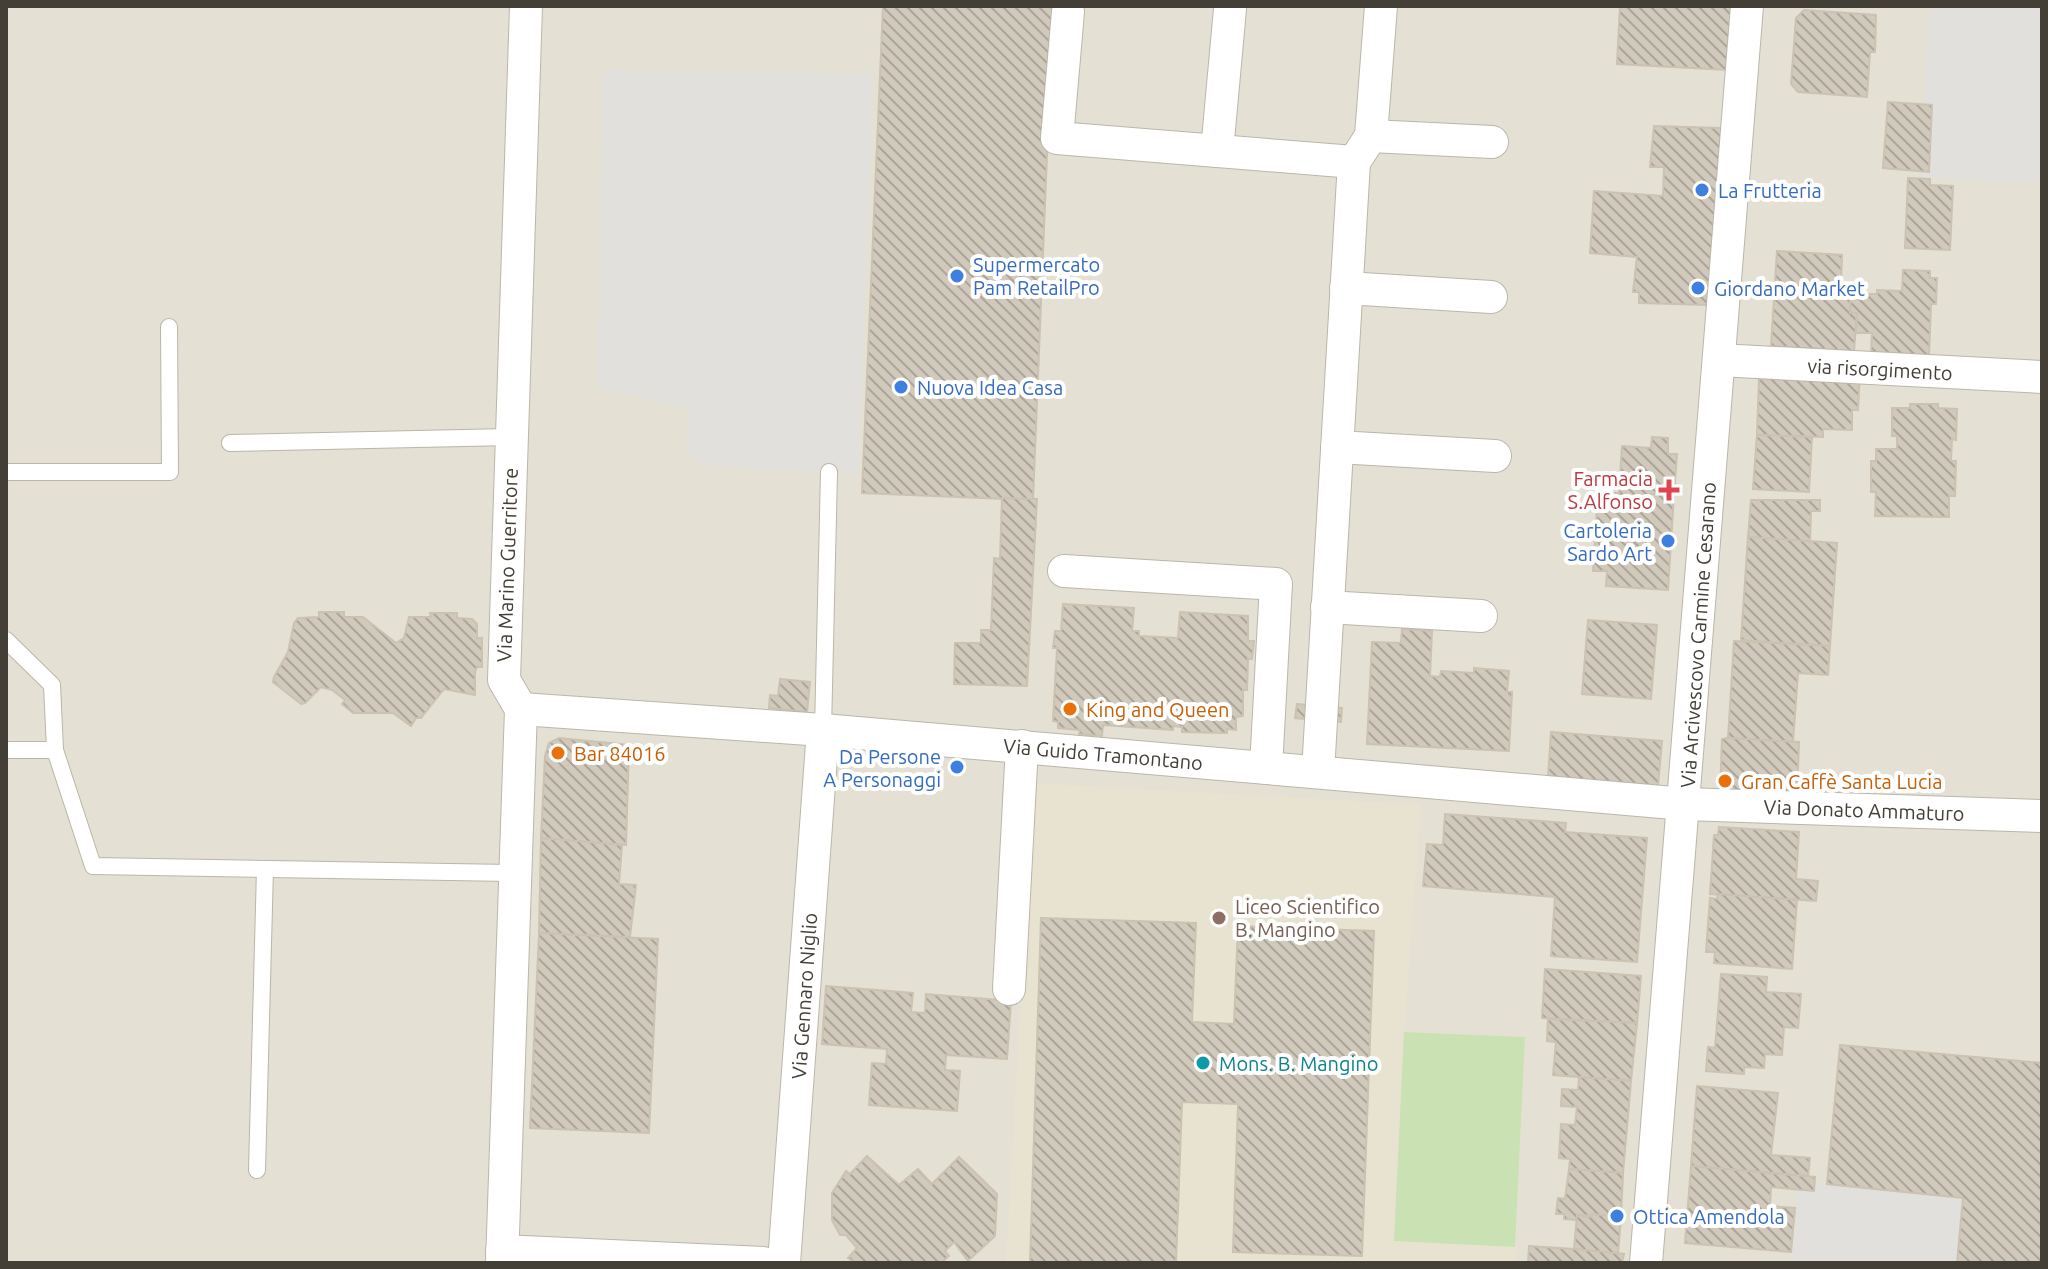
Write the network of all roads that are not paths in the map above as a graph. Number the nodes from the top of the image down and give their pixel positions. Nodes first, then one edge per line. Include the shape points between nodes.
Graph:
1 (526, 6) edge
2 (1381, 6) edge
3 (1747, 6) edge
4 (1230, 9) dead end
5 (1068, 12) dead end
6 (1492, 142) dead end
7 (1362, 149) junction
8 (1217, 151) junction
9 (1346, 288) junction
10 (1491, 297) dead end
11 (169, 327) dead end
12 (1719, 360) junction
13 (2042, 377) edge
14 (511, 437) junction
15 (230, 443) dead end
16 (1337, 447) junction
17 (1495, 456) dead end
18 (6, 472) edge
19 (829, 472) dead end
20 (1064, 571) dead end
21 (1327, 607) junction
22 (1481, 616) dead end
23 (6, 640) edge
24 (521, 709) junction
25 (823, 730) junction
26 (1022, 746) junction
27 (6, 750) edge
28 (55, 750) junction
29 (1266, 768) junction
30 (1318, 772) junction
31 (1685, 804) junction
32 (2042, 816) edge
33 (265, 869) junction
34 (517, 873) junction
35 (1009, 989) dead end
36 (257, 1170) dead end
37 (502, 1257) edge
38 (763, 1263) edge
39 (784, 1263) edge
40 (1646, 1263) edge

1 - 14 street, Via Marino Guerritore
2 - 7 street
3 - 12 street, Via Arcivescovo Carmine Cesarano
4 - 8 street
5 - 8 street via 1057,138
6 - 7 street
7 - 8 street
7 - 9 street
9 - 10 street
9 - 16 street
11 - 18 lane via 170,472
12 - 13 street, via risorgimento
12 - 31 street, Via Arcivescovo Carmine Cesarano
14 - 15 lane
14 - 24 street, Via Marino Guerritore via 504,680
16 - 17 street
16 - 21 street
19 - 25 lane
20 - 29 street via 1276,584
21 - 22 street
21 - 30 street
23 - 28 lane via 52,685
24 - 25 street, Via Guido Tramontano
24 - 34 street, Via Marino Guerritore
25 - 26 street, Via Guido Tramontano
25 - 39 street, Via Gennaro Niglio
26 - 29 street, Via Guido Tramontano
26 - 35 street
27 - 28 lane
28 - 33 lane via 93,866
29 - 30 street, Via Guido Tramontano
30 - 31 street, Via Guido Tramontano
31 - 32 street, Via Donato Ammaturo
31 - 40 street, Via Arcivescovo Carmine Cesarano
33 - 34 lane
33 - 36 lane
34 - 37 street, Via Marino Guerritore
37 - 38 street

